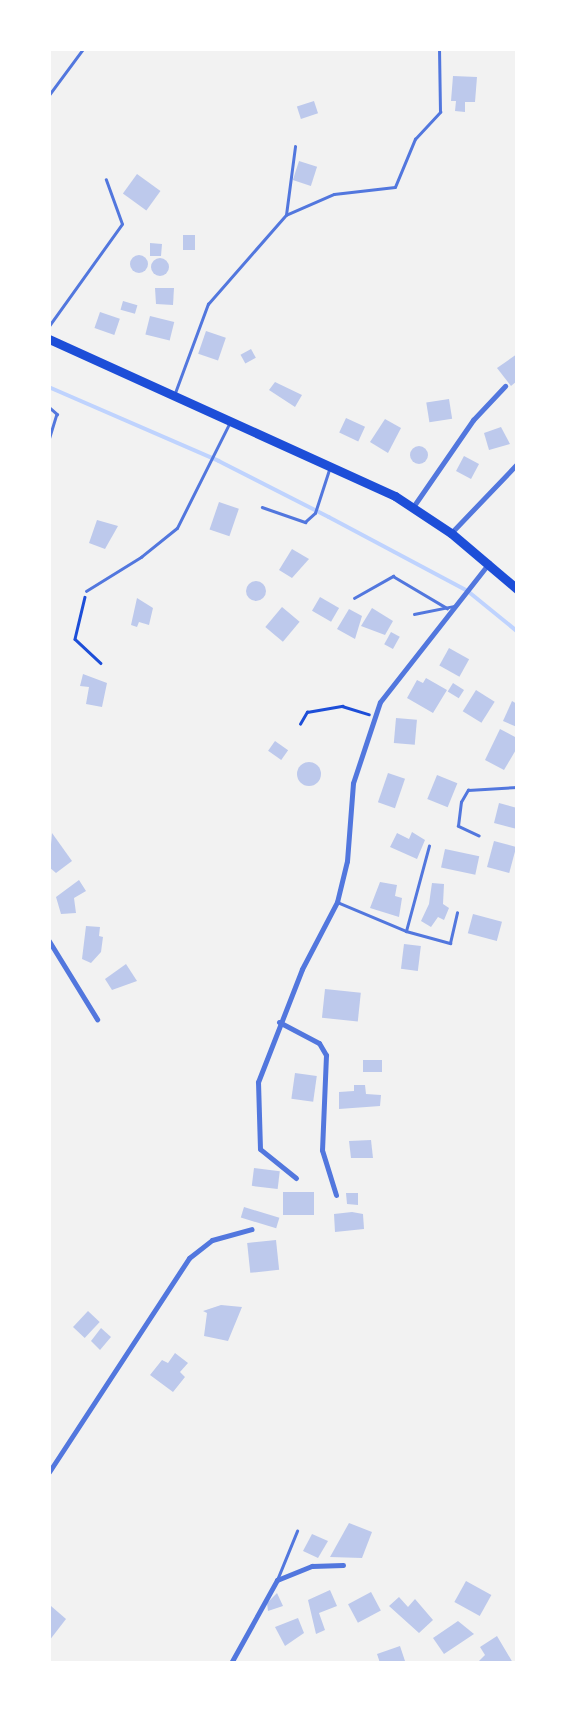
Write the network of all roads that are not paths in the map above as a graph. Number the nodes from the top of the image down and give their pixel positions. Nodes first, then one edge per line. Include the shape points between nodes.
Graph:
1 (83, 49) edge
2 (439, 49) edge
3 (49, 95) edge
4 (295, 147) dead end
5 (106, 180) dead end
6 (286, 215) junction
7 (49, 326) edge
8 (49, 339) edge
9 (505, 386) dead end
10 (174, 396) junction
11 (49, 407) edge
12 (230, 420) junction
13 (49, 441) edge
14 (331, 463) junction
15 (517, 464) edge
16 (262, 507) dead end
17 (413, 507) junction
18 (451, 533) junction
19 (489, 564) junction
20 (517, 589) edge
21 (86, 591) road end
22 (355, 598) dead end
23 (457, 606) junction
24 (447, 608) junction
25 (414, 614) dead end
26 (517, 787) edge
27 (479, 836) dead end
28 (429, 846) dead end
29 (337, 902) junction
30 (457, 913) dead end
31 (406, 931) junction
32 (49, 941) edge
33 (97, 1019) dead end
34 (279, 1022) junction
35 (296, 1178) dead end
36 (336, 1195) dead end
37 (252, 1229) dead end
38 (49, 1472) edge
39 (297, 1531) dead end
40 (343, 1565) dead end
41 (277, 1580) junction
42 (232, 1663) edge

1 - 3 lane
2 - 6 lane via 440,112 415,139 395,187 334,194
4 - 6 lane
5 - 7 lane via 122,224
6 - 10 lane via 208,304
8 - 10 main road
9 - 17 street via 473,420
10 - 12 main road
11 - 13 lane via 57,414
12 - 14 main road
12 - 21 lane via 209,471 177,528
14 - 16 lane via 315,513 306,522
14 - 17 main road
15 - 18 street
17 - 18 main road
18 - 19 main road
19 - 20 main road
19 - 23 street
22 - 24 lane via 393,576
23 - 24 lane
23 - 29 street via 380,702 354,783 347,861
24 - 25 lane
26 - 27 lane via 468,790 460,803 458,826
28 - 31 lane
29 - 31 lane
29 - 34 street
30 - 31 lane via 450,943
32 - 33 street
34 - 35 street via 258,1082 260,1149
34 - 36 street via 319,1043 326,1055 322,1150
37 - 38 street via 212,1240 189,1258
39 - 41 lane
40 - 41 street via 312,1566
41 - 42 street

